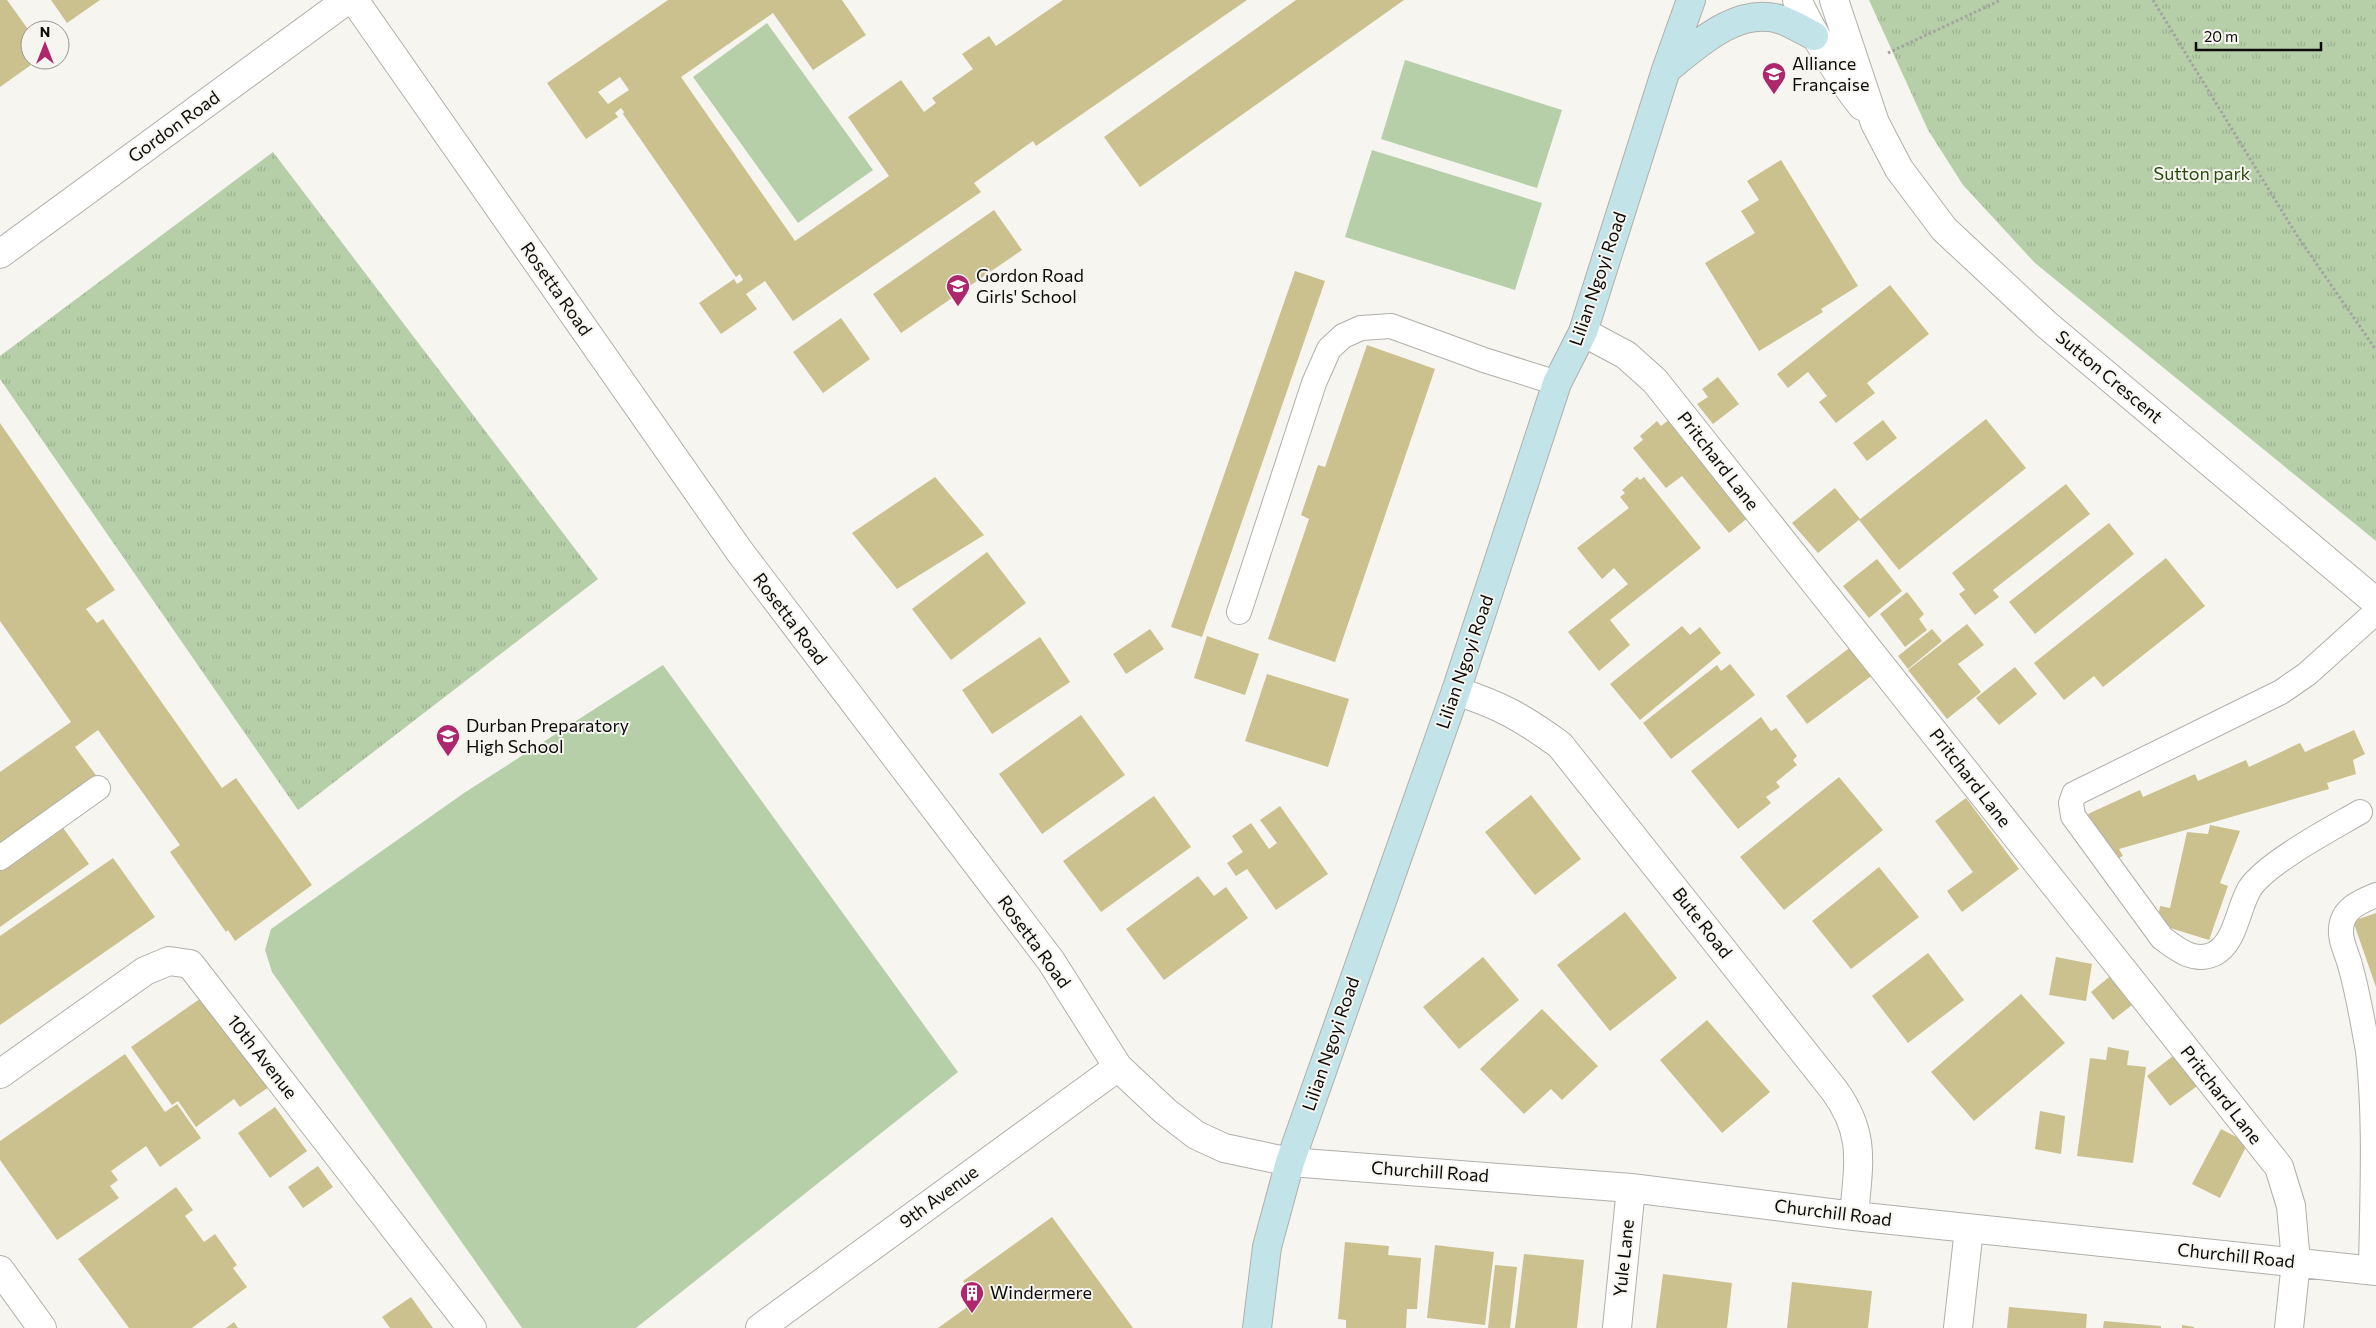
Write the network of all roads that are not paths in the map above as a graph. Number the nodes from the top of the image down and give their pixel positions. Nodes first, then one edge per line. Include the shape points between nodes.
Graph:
1 (347, 0) edge
2 (354, 0) edge
3 (1691, 0) edge
4 (1796, 0) edge
5 (1834, 0) edge
6 (1814, 36) junction
7 (1666, 70) junction
8 (1875, 123) junction
9 (0, 254) edge
10 (1583, 332) junction
11 (1557, 383) junction
12 (2376, 602) edge
13 (1239, 612) dead end
14 (2376, 612) edge
15 (1456, 691) junction
16 (98, 788) dead end
17 (2360, 812) dead end
18 (0, 858) edge
19 (2376, 895) edge
20 (1118, 1067) junction
21 (0, 1074) edge
22 (1290, 1162) junction
23 (1631, 1188) junction
24 (2374, 1196) edge
25 (1854, 1216) junction
26 (1969, 1229) junction
27 (2296, 1262) junction
28 (0, 1270) edge
29 (2374, 1271) edge
30 (42, 1328) edge
31 (472, 1328) edge
32 (760, 1328) edge
33 (1257, 1328) edge
34 (1617, 1328) edge
35 (1958, 1328) edge
36 (2289, 1328) edge

1 - 9 street, Gordon Road
2 - 20 street, Rosetta Road via 740,552 1050,961
3 - 7 street, Lilian Ngoyi Road
4 - 6 street, Sutton Crescent
5 - 8 street, Sutton Crescent
6 - 7 street via 1782,20 1764,17 1741,19 1717,31
6 - 8 street, Sutton Crescent via 1836,72
7 - 10 street, Lilian Ngoyi Road
8 - 12 street, Sutton Crescent via 1899,169 1944,229 2047,325
10 - 11 street, Lilian Ngoyi Road
10 - 27 street, Pritchard Lane via 1626,355 1655,381 2279,1167 2291,1206
11 - 13 lane via 1391,326 1361,328 1343,336 1329,349 1314,383
11 - 15 street, Lilian Ngoyi Road
14 - 17 lane via 2307,674 2280,692 2074,794 2071,803 2072,816 2162,938 2180,952 2196,958 2223,949 2250,889 2261,875
15 - 22 street, Lilian Ngoyi Road
15 - 25 street, Bute Road via 1525,719 1560,745 1844,1102 1859,1144
16 - 18 lane
19 - 24 lane via 2346,912 2341,928 2341,941 2350,965 2368,1053
20 - 22 street, Rosetta Road via 1196,1135 1224,1148
20 - 32 street, 9th Avenue
21 - 31 street, 10th Avenue via 145,971 169,960 190,964
22 - 23 street, Churchill Road
22 - 33 street, Lilian Ngoyi Road via 1267,1247
23 - 25 street, Churchill Road
23 - 34 street, Yule Lane
24 - 29 lane
25 - 26 street, Churchill Road
26 - 27 street, Churchill Road
26 - 35 street
27 - 29 street, Churchill Road
27 - 36 street, Pritchard Lane
28 - 30 street

